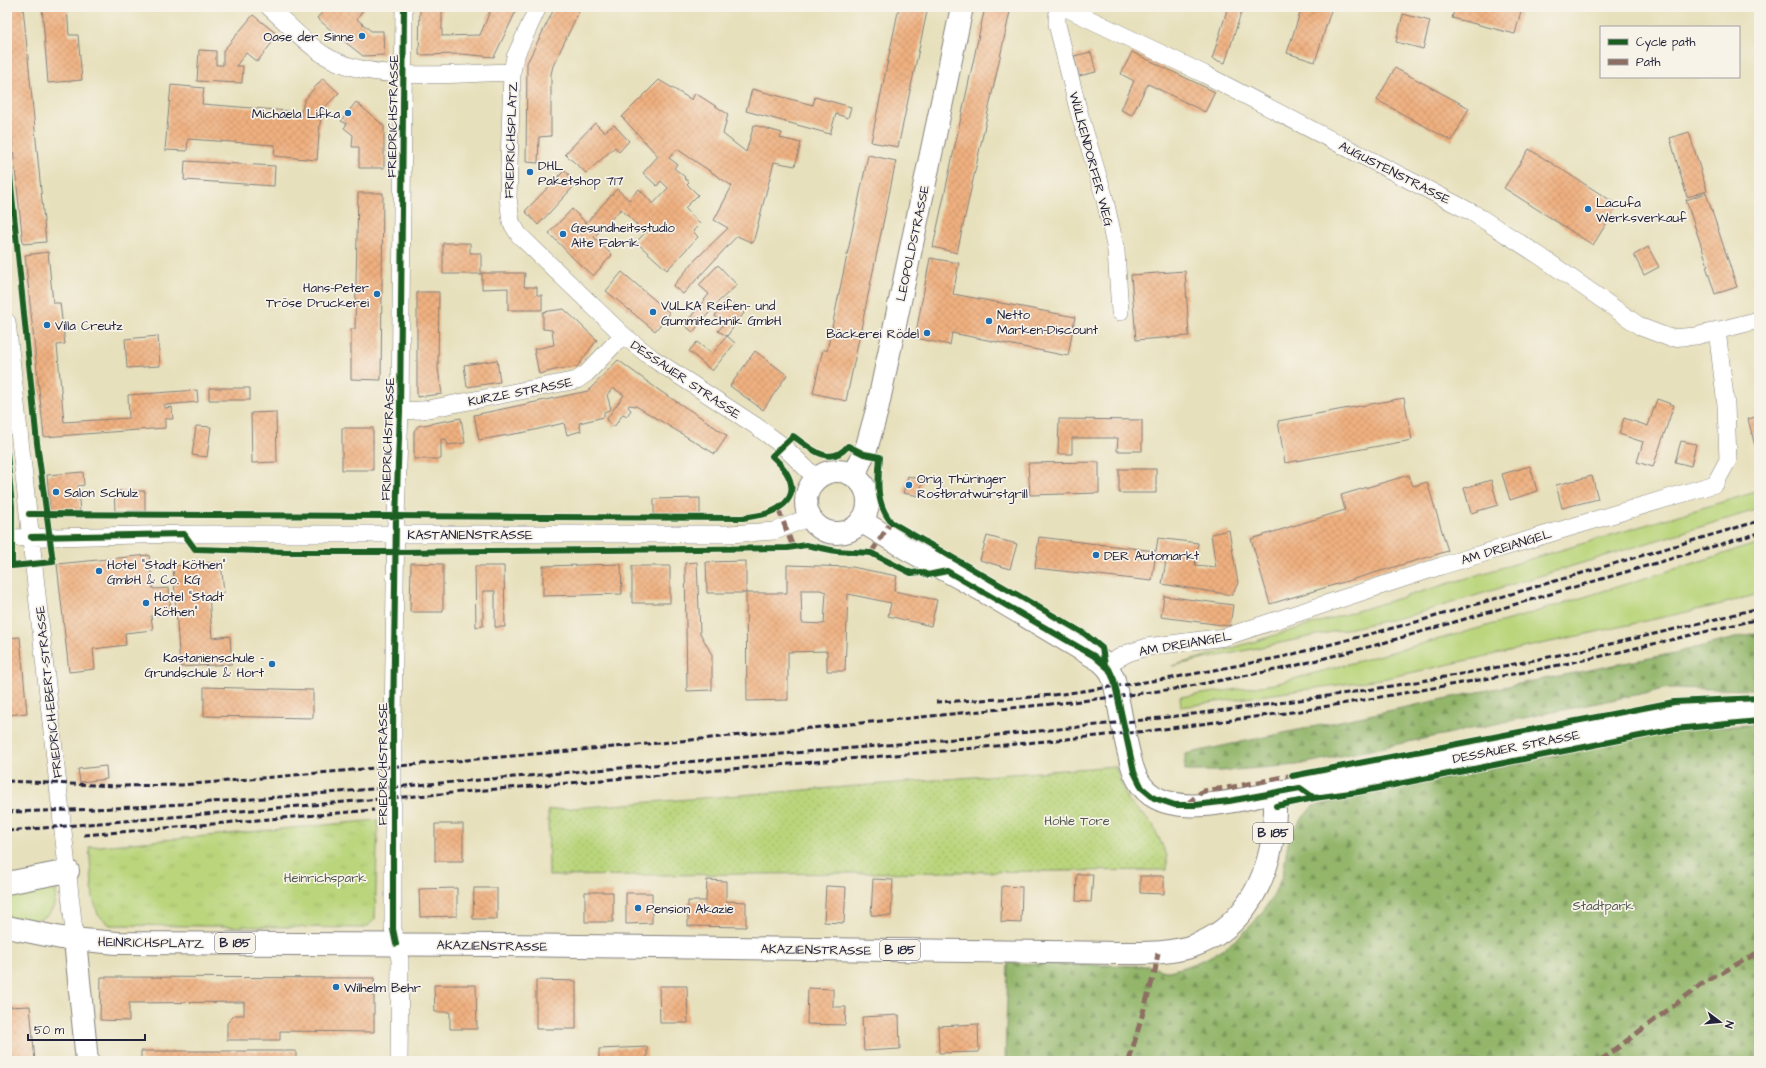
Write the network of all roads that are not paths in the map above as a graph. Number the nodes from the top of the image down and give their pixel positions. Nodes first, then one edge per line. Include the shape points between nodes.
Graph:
1 (269, 7) edge
2 (404, 7) edge
3 (538, 7) edge
4 (962, 7) edge
5 (1059, 7) edge
6 (1064, 7) edge
7 (512, 72) junction
8 (403, 74) junction
9 (511, 222) joint
10 (1120, 312) dead end
11 (1759, 320) edge
12 (7, 322) edge
13 (1717, 330) junction
14 (623, 335) junction
15 (400, 411) junction
16 (854, 476) junction
17 (817, 479) junction
18 (810, 518) junction
19 (861, 521) junction
20 (396, 535) junction
21 (31, 537) junction
22 (7, 538) edge
23 (1106, 665) junction
24 (1759, 708) edge
25 (1274, 794) junction
26 (68, 871) junction
27 (7, 884) edge
28 (7, 927) edge
29 (74, 940) junction
30 (396, 944) junction
31 (87, 1061) edge
32 (398, 1061) edge

1 - 8 street via 314,47 340,63 369,71
2 - 8 street, FRIEDRICHSTRASSE
3 - 7 street via 515,57
4 - 16 main road, LEOPOLDSTRASSE via 876,416
5 - 10 street, WÜLKENDORFER WEG via 1057,24 1078,109 1104,196 1116,251
6 - 13 street, AUGUSTENSTRASSE via 1204,74 1473,212 1641,327 1670,338 1696,336
7 - 8 street, FRIEDRICHSPLATZ
7 - 9 street, FRIEDRICHSPLATZ via 508,198
8 - 15 street, FRIEDRICHSTRASSE
9 - 14 street, DESSAUER STRASSE via 519,235
11 - 13 street
12 - 21 street, FRIEDRICH-EBERT-STRASSE
13 - 23 street, AM DREIANGEL via 1726,405 1728,460 1715,484 1441,566 1225,637 1147,647
14 - 15 street, KURZE STRASSE via 577,380 423,410
14 - 17 street, DESSAUER STRASSE via 652,358 783,446
15 - 20 street, FRIEDRICHSTRASSE
16 - 17 main road via 835,471
16 - 19 main road via 866,493 867,508
17 - 18 main road via 807,494 806,506
18 - 19 main road via 819,528 831,533 851,530
18 - 20 street, KASTANIENSTRASSE via 775,532
19 - 23 main road via 1080,647
20 - 21 street, KASTANIENSTRASSE via 207,534
20 - 30 street, FRIEDRICHSTRASSE via 393,726 393,929
21 - 22 street, KASTANIENSTRASSE
21 - 26 street, FRIEDRICH-EBERT-STRASSE
23 - 25 main road via 1114,680 1134,772 1147,793 1166,803 1185,806
24 - 25 main road, DESSAUER STRASSE via 1665,717
25 - 30 main road, AKAZIENSTRASSE / B 185 via 1276,806 1271,850 1262,881 1251,900 1236,919 1213,937 1194,946 1170,951 1120,953
26 - 27 main road
26 - 29 street, FRIEDRICH-EBERT-STRASSE
28 - 29 main road, B 185
29 - 30 main road, HEINRICHSPLATZ / B 185 via 117,943
29 - 31 main road, FRIEDRICH-EBERT-STRASSE
30 - 32 street, FRIEDRICHSTRASSE via 400,960

